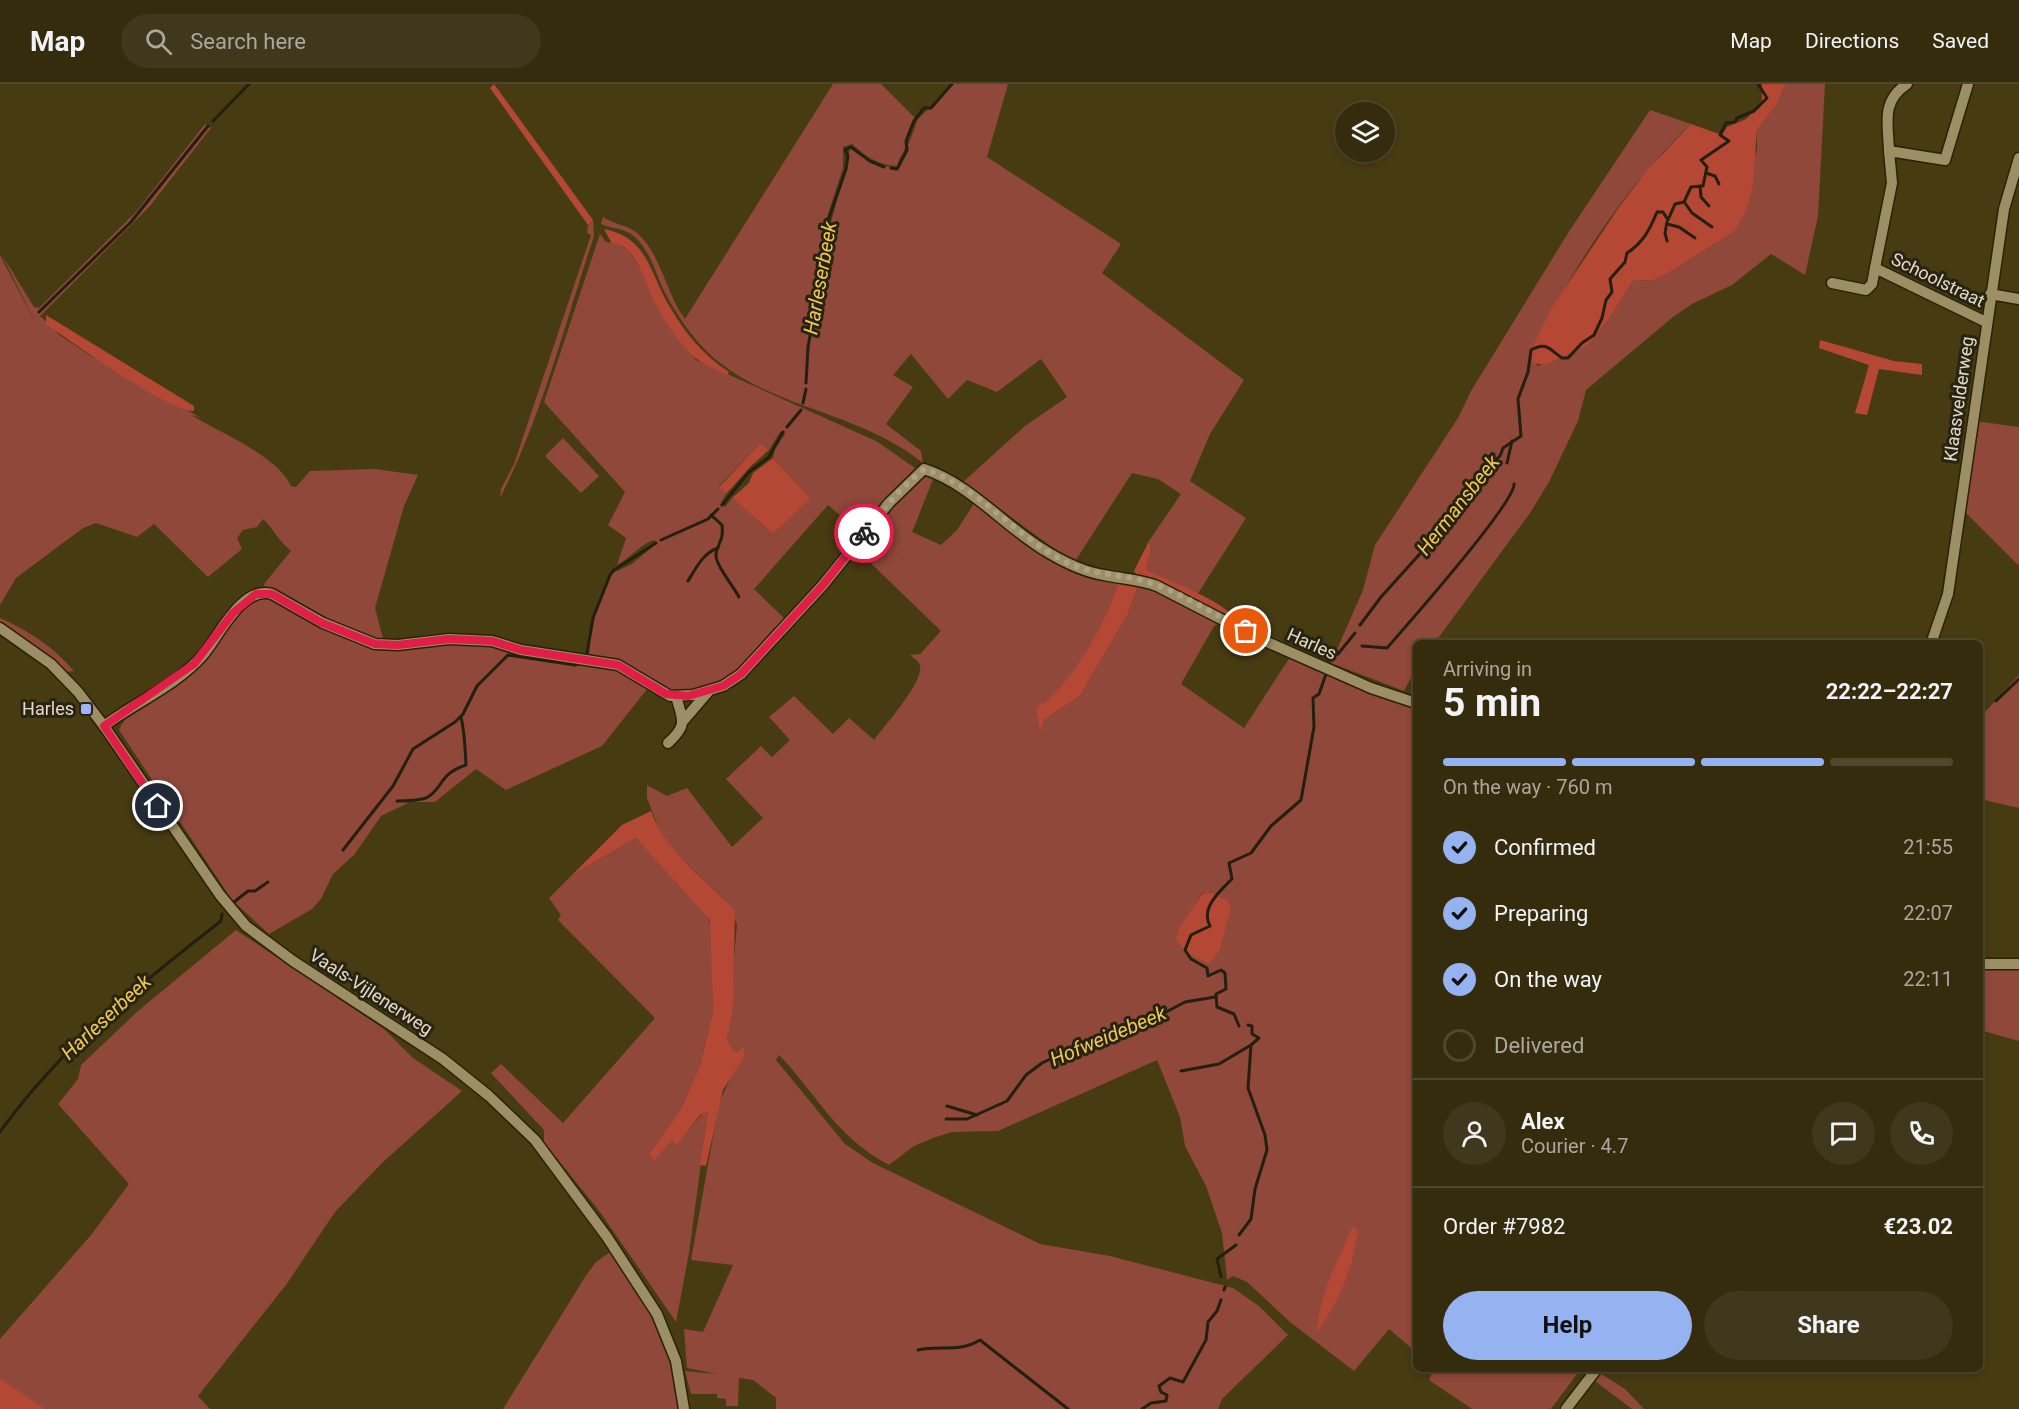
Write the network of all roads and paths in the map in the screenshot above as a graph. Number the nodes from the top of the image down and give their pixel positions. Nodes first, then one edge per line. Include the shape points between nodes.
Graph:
1 (1907, 84) edge
2 (1968, 84) edge
3 (1889, 151) junction
4 (2019, 158) edge
5 (1875, 268) junction
6 (1832, 283) dead end
7 (1990, 294) junction
8 (2019, 299) edge
9 (1986, 322) junction
10 (0, 628) edge
11 (1932, 640) edge
12 (708, 692) junction
13 (676, 696) junction
14 (1413, 703) edge
15 (684, 720) junction
16 (104, 726) junction
17 (668, 743) dead end
18 (1983, 964) edge
19 (2019, 964) edge
20 (1594, 1372) edge
21 (684, 1409) edge
22 (1566, 1409) edge

1 - 3 street, Schoolstraat via 1893,93 1887,114
2 - 3 street via 1945,160
3 - 5 street, Schoolstraat via 1892,183
4 - 7 street, Klaasvelderweg via 2004,209
5 - 6 street, Schoolstraat via 1872,284 1866,290
5 - 9 street, Schoolstraat
7 - 8 street
7 - 9 street, Klaasvelderweg
9 - 11 street, Klaasvelderweg via 1950,582
10 - 16 street, Vaals-Vijlenerweg via 65,677
12 - 13 street, Harles
12 - 14 street, Harles via 729,683 747,668 889,503 924,469 948,478 1034,544 1068,563 1157,586 1258,638
12 - 15 street, Harles
13 - 15 street
13 - 16 street via 618,665 521,650 492,641 449,639 375,644 322,623 263,592 249,597 238,608 194,664
15 - 17 street, Harles via 681,730
16 - 21 street, Vaals-Vijlenerweg via 220,895 246,926 443,1059 535,1140 653,1306 676,1361
18 - 19 street
20 - 22 street

